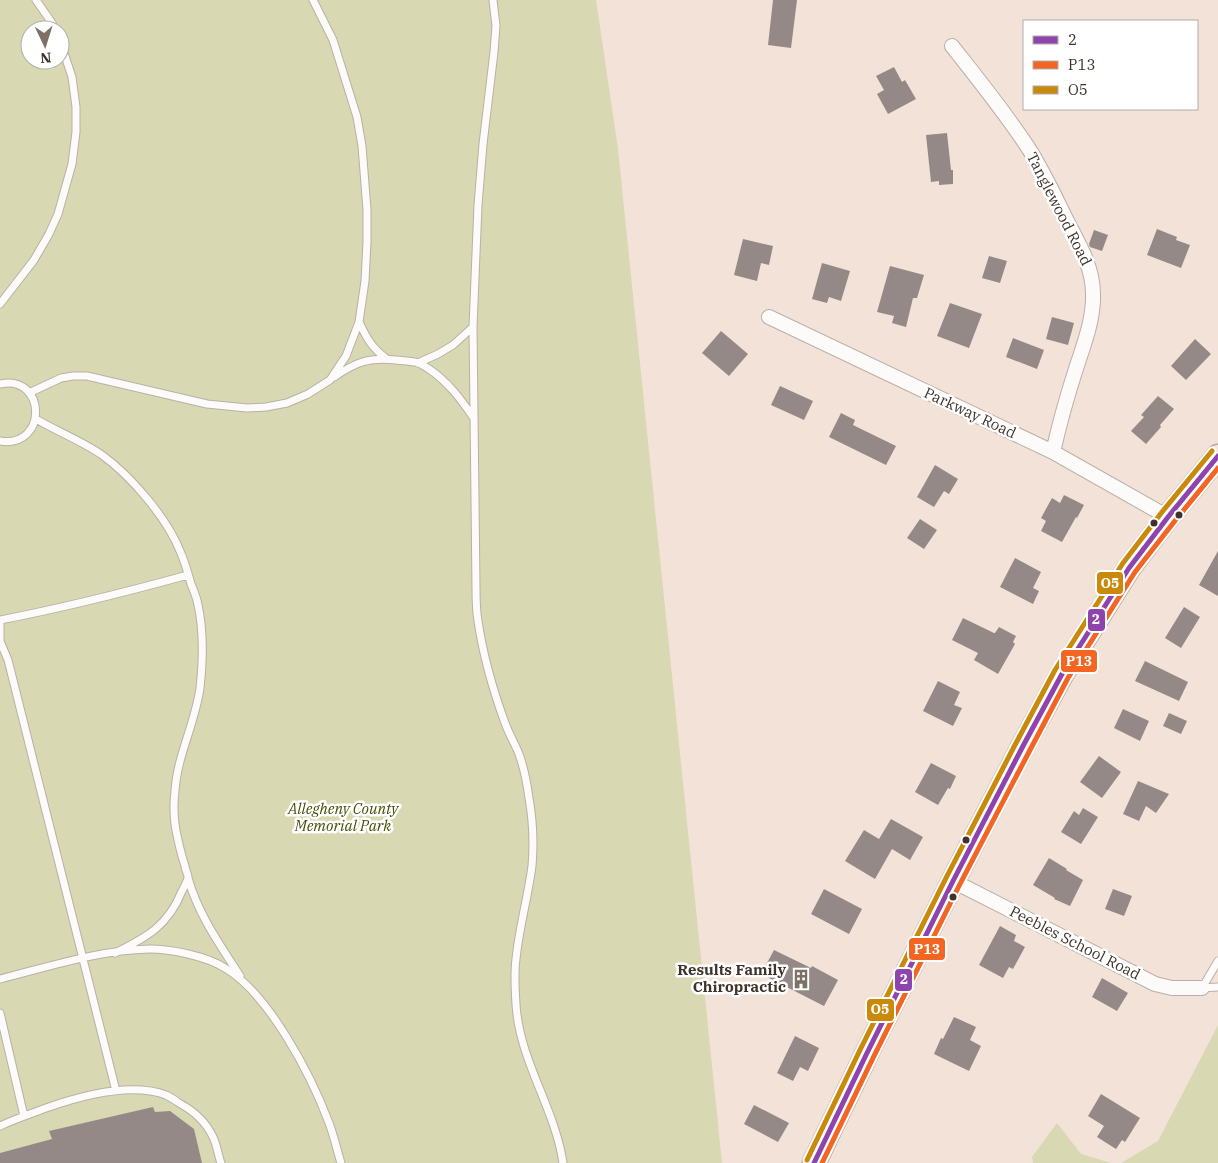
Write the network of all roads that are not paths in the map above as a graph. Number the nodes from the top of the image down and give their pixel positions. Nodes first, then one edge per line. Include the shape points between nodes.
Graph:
1 (36, 0) edge
2 (313, 0) edge
3 (493, 0) edge
4 (49, 20) edge
5 (952, 46) dead end
6 (70, 70) edge
7 (0, 304) edge
8 (768, 317) dead end
9 (359, 322) junction
10 (473, 328) junction
11 (388, 359) junction
12 (418, 363) junction
13 (330, 380) junction
14 (0, 384) edge
15 (29, 393) junction
16 (474, 418) junction
17 (36, 419) junction
18 (0, 442) edge
19 (1053, 452) junction
20 (1218, 456) edge
21 (1168, 517) junction
22 (188, 574) junction
23 (0, 622) edge
24 (0, 641) edge
25 (188, 878) junction
26 (953, 881) junction
27 (114, 953) junction
28 (84, 959) junction
29 (1218, 961) edge
30 (0, 979) edge
31 (243, 980) junction
32 (1218, 987) edge
33 (1202, 988) junction
34 (0, 1013) edge
35 (116, 1091) junction
36 (24, 1116) junction
37 (0, 1126) edge
38 (220, 1163) edge
39 (341, 1163) edge
40 (563, 1163) edge
41 (814, 1163) edge

1 - 4 lane
2 - 9 lane via 333,40 362,146 367,242
3 - 10 lane via 496,26 479,188
5 - 19 street, Tanglewood Road via 1028,148 1050,186 1093,282 1092,311
6 - 7 lane via 76,107 76,132 72,164 58,214 34,260
8 - 19 street, Parkway Road
9 - 11 lane via 370,343
9 - 13 lane via 346,356
10 - 12 lane via 453,345
10 - 16 lane
11 - 12 lane
11 - 13 lane via 360,362
12 - 16 lane via 445,381
13 - 15 lane via 287,403 247,408 207,404 87,376 61,378
14 - 15 lane via 20,385
15 - 17 lane via 35,403
16 - 40 lane via 478,620 492,681 527,782 533,834 532,865 516,958 516,1008 519,1029 556,1133
17 - 18 lane via 22,438
17 - 22 lane via 81,442 123,472 165,524 180,550
19 - 21 street, Parkway Road
20 - 21 main road
21 - 26 main road via 1129,568 1062,674
22 - 23 lane
22 - 25 lane via 198,605 202,665 195,714 178,767 174,811
23 - 24 lane
24 - 28 lane via 8,660
25 - 27 lane via 176,904 155,931
25 - 31 lane via 204,917
26 - 33 street, Peebles School Road via 1154,984
26 - 41 main road
27 - 28 lane
27 - 31 lane via 170,950 224,967
28 - 30 lane
28 - 35 lane
29 - 33 lane
31 - 39 lane via 287,1038 311,1082 330,1124
32 - 33 lane
34 - 36 lane
35 - 36 lane via 64,1102
35 - 38 lane via 166,1095 198,1115 215,1139
36 - 37 lane

